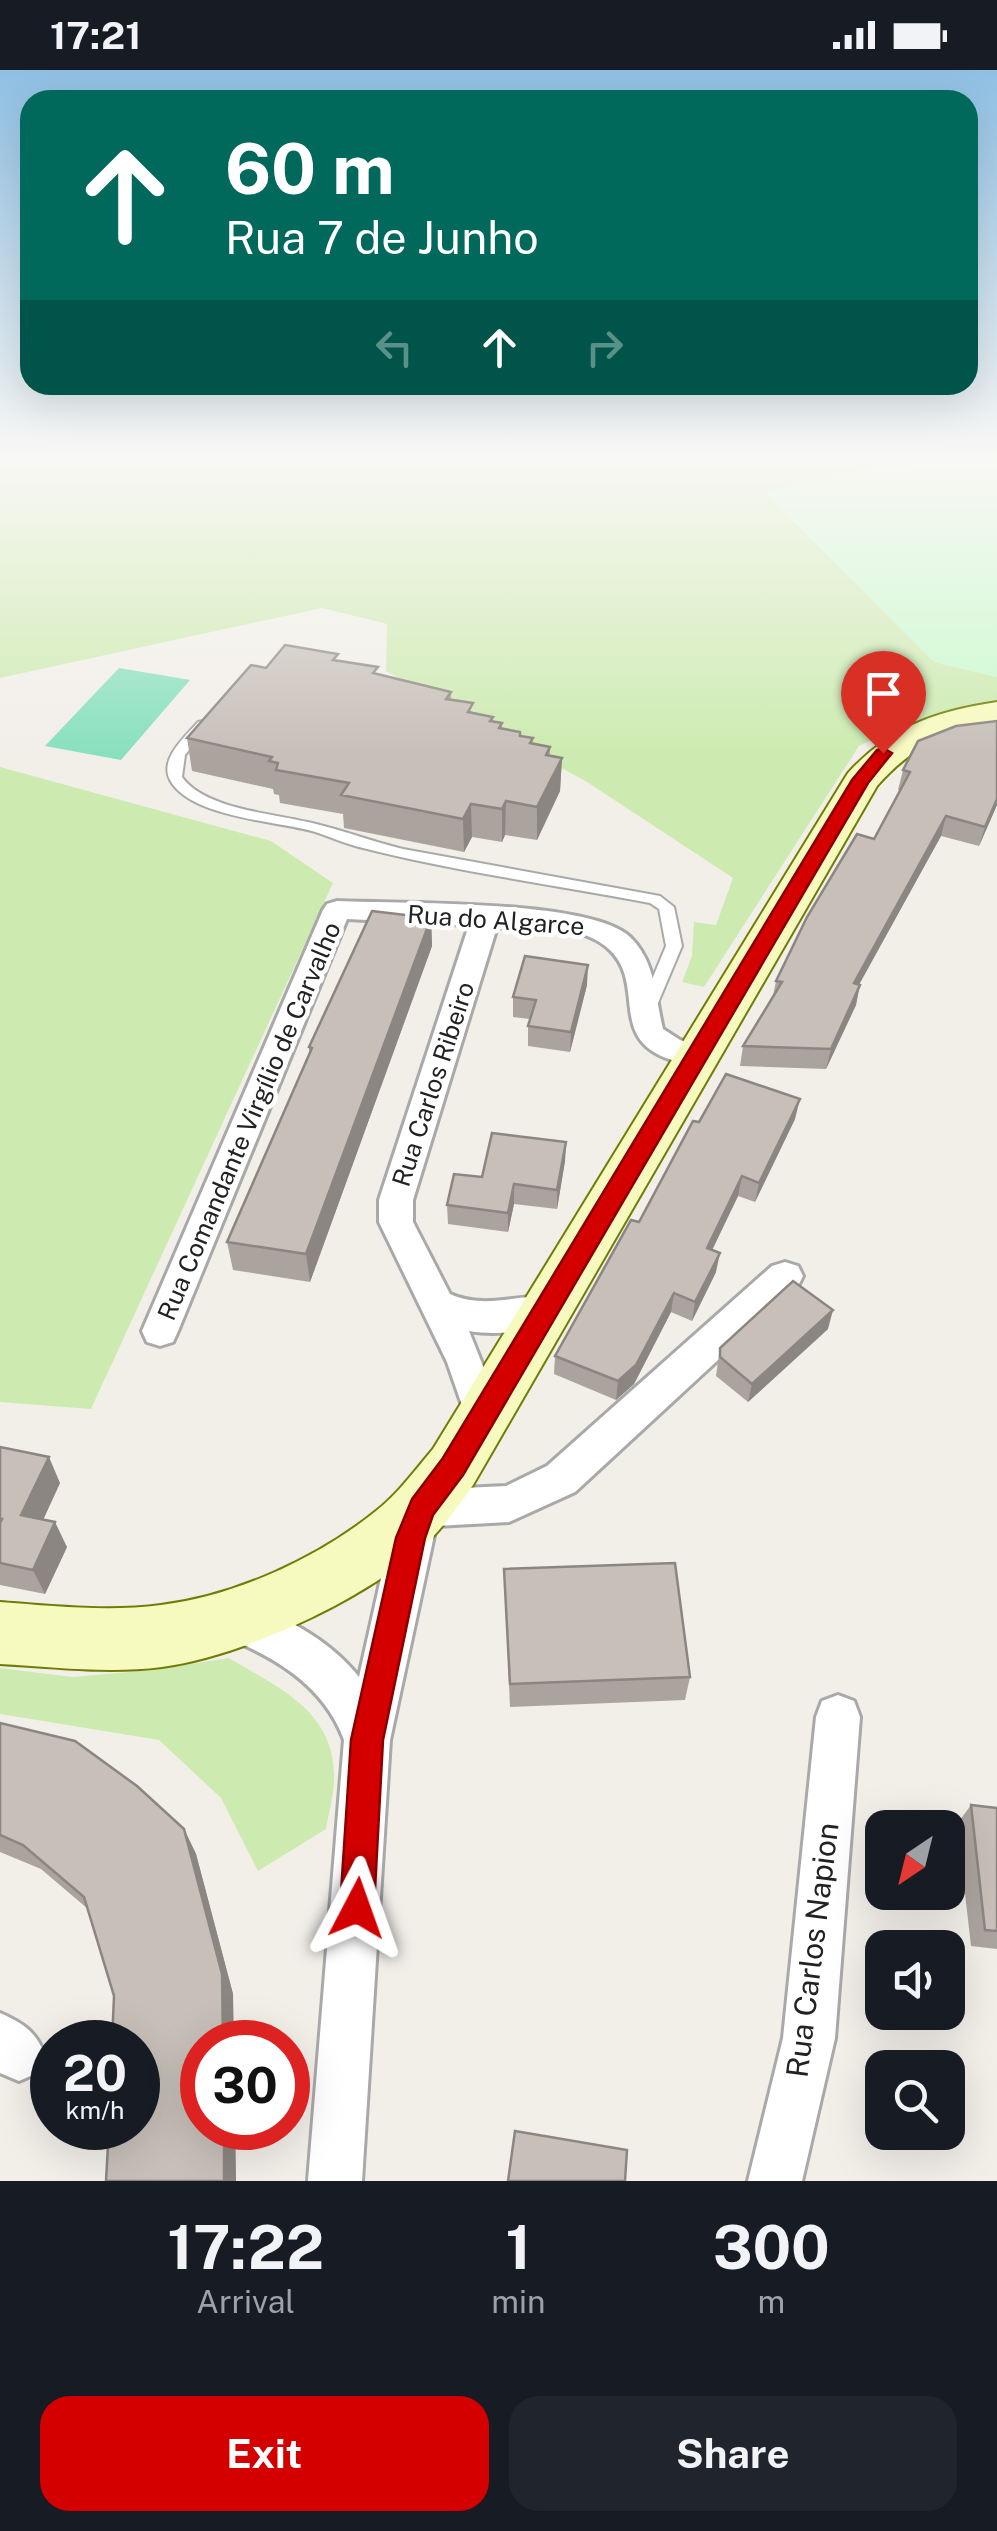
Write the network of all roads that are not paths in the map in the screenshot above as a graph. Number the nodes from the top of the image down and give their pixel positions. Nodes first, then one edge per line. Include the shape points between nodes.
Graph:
1 (215, 711) edge
2 (997, 712) edge
3 (337, 910) joint
4 (486, 917) junction
5 (646, 1014) junction
6 (696, 1056) junction
7 (786, 1276) dead end
8 (438, 1305) junction
9 (546, 1310) junction
10 (160, 1332) dead end
11 (484, 1416) junction
12 (422, 1508) junction
13 (233, 1619) junction
14 (0, 1633) edge
15 (838, 1717) dead end
16 (367, 1740) junction
17 (335, 2181) edge
18 (775, 2181) edge

1 - 5 lane via 174,764 186,792 210,803 368,845 654,899 666,907 674,946
2 - 6 main road via 940,722 883,753 860,780
3 - 4 street, Rua do Algarce
3 - 10 street, Rua Comandante Virgílio de Carvalho
4 - 5 street, Rua do Algarce via 565,921 614,935 639,972
4 - 8 street, Rua Carlos Ribeiro via 396,1200 396,1222
5 - 6 street, Rua do Algarce via 646,1028 657,1041
6 - 9 main road
7 - 12 street via 561,1479 508,1504
8 - 9 street via 491,1320
8 - 11 street, Rua Carlos Ribeiro
9 - 11 main road
11 - 12 main road
12 - 13 main road via 394,1534 314,1581
12 - 16 street
13 - 14 main road via 165,1636
13 - 16 street via 311,1657 358,1710
15 - 18 street, Rua Carlos Napion via 808,2038
16 - 17 street

